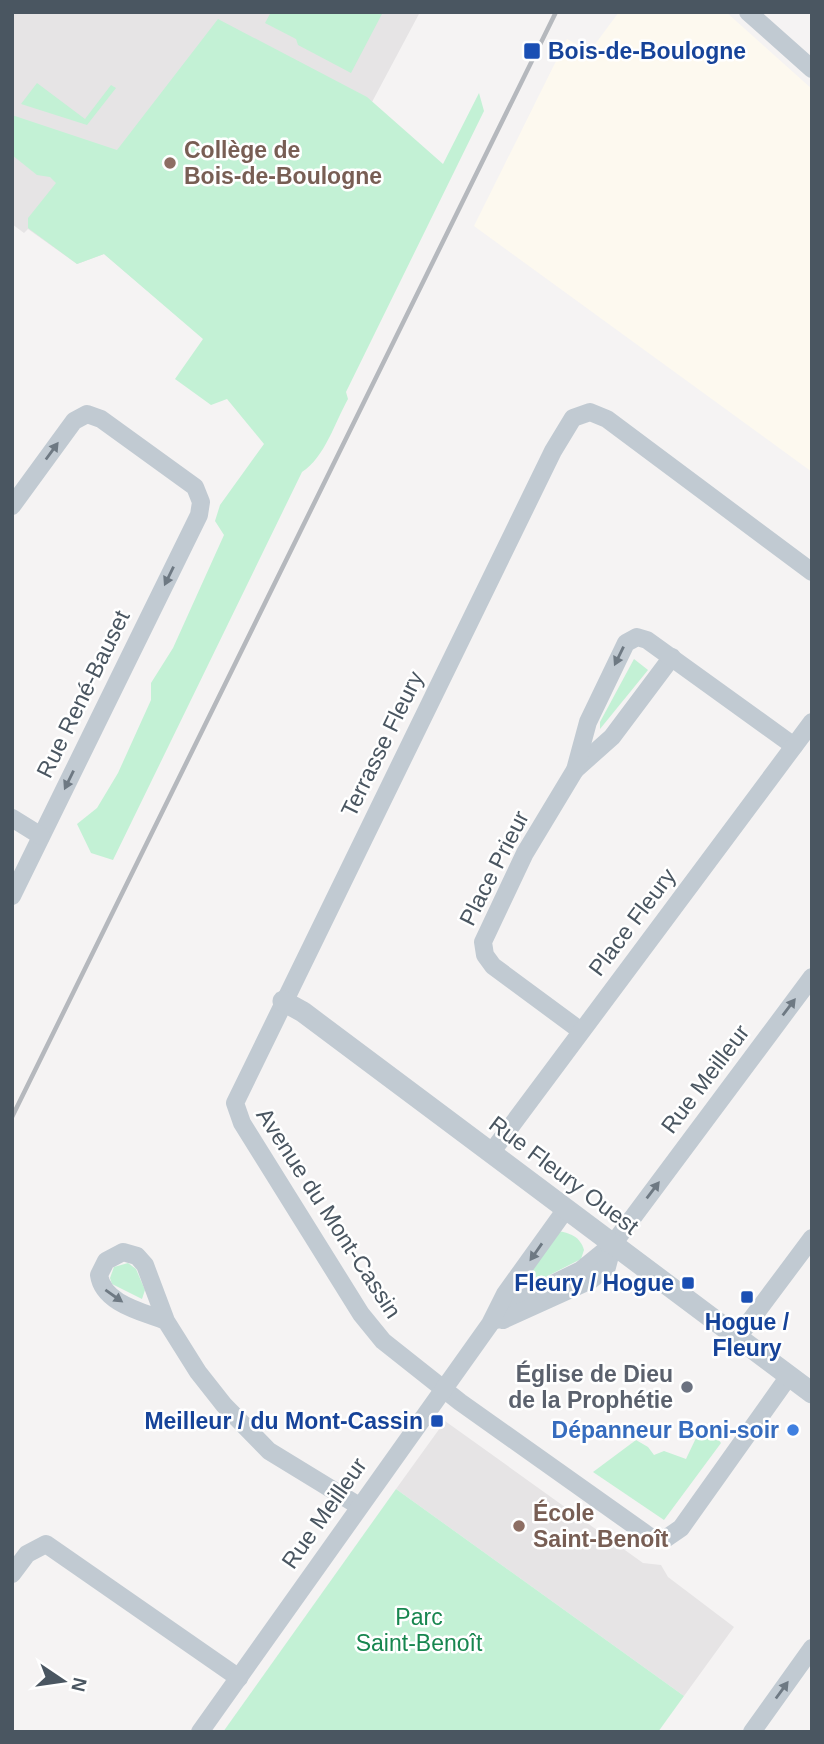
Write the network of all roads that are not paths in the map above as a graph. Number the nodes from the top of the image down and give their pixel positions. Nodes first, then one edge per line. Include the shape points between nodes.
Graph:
1 (748, 12) edge
2 (812, 69) edge
3 (12, 506) edge
4 (812, 572) edge
5 (672, 657) junction
6 (812, 722) edge
7 (794, 746) junction
8 (575, 770) junction
9 (12, 818) edge
10 (41, 836) junction
11 (12, 896) edge
12 (812, 977) edge
13 (283, 1000) junction
14 (581, 1031) junction
15 (235, 1103) joint
16 (491, 1153) junction
17 (566, 1209) junction
18 (812, 1238) edge
19 (612, 1244) junction
20 (166, 1321) dead end
21 (490, 1324) junction
22 (737, 1337) junction
23 (789, 1376) junction
24 (443, 1389) junction
25 (812, 1393) edge
26 (359, 1506) junction
27 (12, 1574) edge
28 (812, 1648) edge
29 (239, 1678) junction
30 (200, 1732) edge
31 (752, 1732) edge

1 - 2 street
3 -> 10 street, Rue René-Bauset via 74,421 91,414 195,487 201,498 199,515
4 - 13 street, Terrasse Fleury via 612,422 594,412 582,413 568,424
5 - 7 street, Place Prieur
5 - 8 street, Place Prieur via 612,737
5 -> 8 street, Place Prieur via 641,637 626,643 588,722
6 - 7 street, Place Fleury
7 - 14 street, Place Fleury
8 - 14 street, Place Prieur via 525,853 483,947 493,966
9 - 10 street
10 - 11 street, Rue René-Bauset
19 -> 12 street, Rue Meilleur
13 - 15 street, Terrasse Fleury
13 - 16 street, Rue Fleury Ouest
14 - 16 street, Place Fleury
15 - 24 street, Avenue du Mont-Cassin via 239,1119 368,1324
16 - 17 street, Rue Fleury Ouest
17 - 19 street, Rue Fleury Ouest
17 -> 21 street, Rue Meilleur via 505,1294
18 - 22 street
19 - 21 street, Rue Meilleur via 581,1270 520,1300
19 - 22 street, Rue Fleury Ouest
20 - 26 street via 214,1394 263,1446
21 - 24 street, Rue Meilleur
22 - 23 street, Rue Fleury Ouest
23 - 24 street, Avenue du Mont-Cassin via 684,1524 662,1539 633,1526
23 - 25 street, Rue Fleury Ouest
24 - 26 street, Rue Meilleur
26 - 29 street, Rue Meilleur
27 - 29 street via 27,1554 46,1544
31 -> 28 street
29 - 30 street, Rue Meilleur

